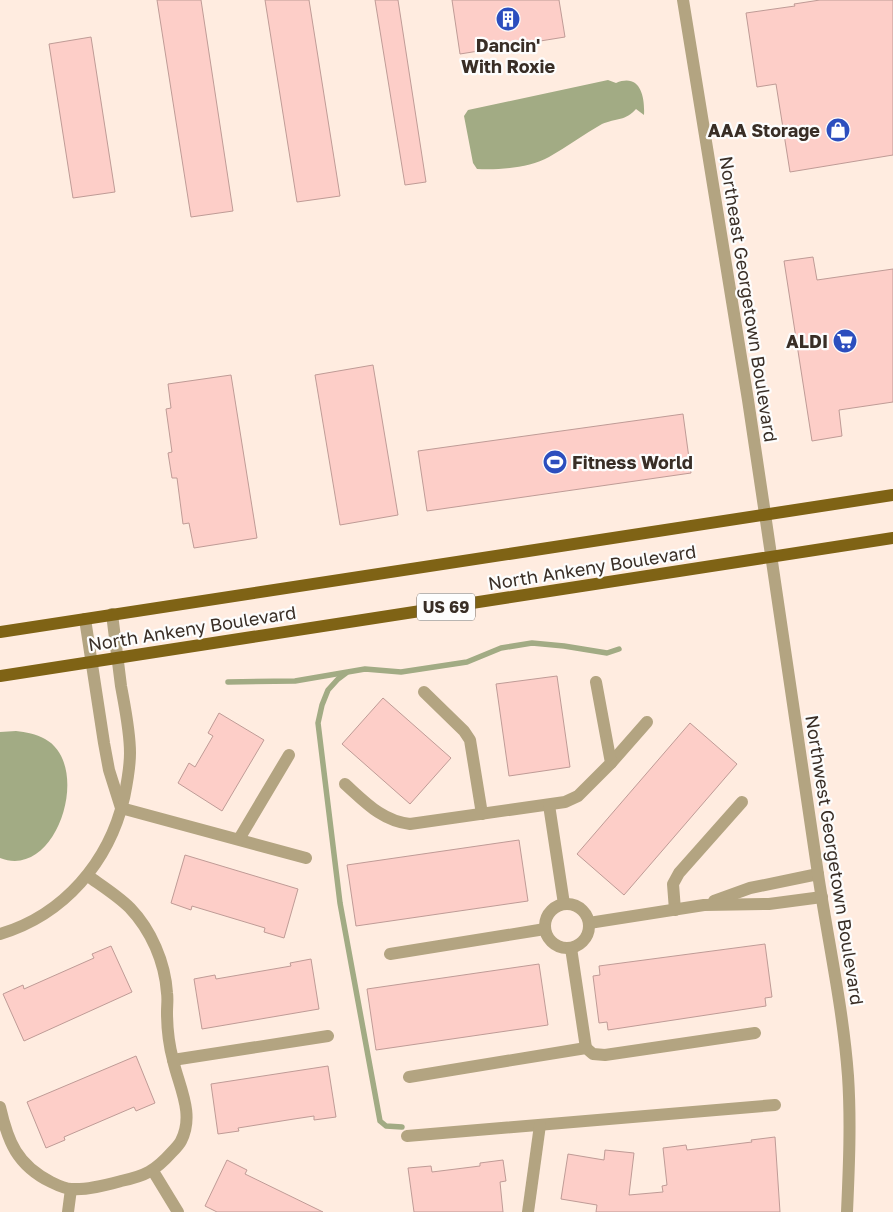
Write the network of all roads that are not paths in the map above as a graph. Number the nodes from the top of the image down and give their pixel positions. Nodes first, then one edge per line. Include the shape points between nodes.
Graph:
1 (683, 0) edge
2 (893, 495) edge
3 (765, 514) junction
4 (893, 538) edge
5 (771, 557) junction
6 (112, 614) junction
7 (85, 619) junction
8 (0, 632) edge
9 (118, 657) junction
10 (92, 661) junction
11 (0, 676) edge
12 (596, 682) dead end
13 (424, 692) dead end
14 (647, 722) dead end
15 (289, 755) dead end
16 (611, 763) junction
17 (345, 784) dead end
18 (742, 802) dead end
19 (549, 805) junction
20 (121, 808) junction
21 (482, 814) junction
22 (239, 839) junction
23 (306, 858) dead end
24 (818, 874) junction
25 (88, 876) junction
26 (822, 896) junction
27 (564, 904) junction
28 (704, 905) junction
29 (675, 910) junction
30 (589, 923) junction
31 (545, 929) junction
32 (0, 934) edge
33 (571, 948) junction
34 (390, 954) dead end
35 (754, 1033) dead end
36 (328, 1036) dead end
37 (586, 1048) junction
38 (172, 1060) junction
39 (409, 1078) dead end
40 (774, 1105) dead end
41 (0, 1107) edge
42 (540, 1125) junction
43 (3, 1134) edge
44 (407, 1136) dead end
45 (153, 1170) junction
46 (71, 1189) junction
47 (68, 1212) edge
48 (178, 1212) edge
49 (528, 1212) edge
50 (847, 1212) edge

1 - 3 street, Northeast Georgetown Boulevard
2 - 3 main road, North Ankeny Boulevard / US 69
3 - 5 street, Northwest Georgetown Boulevard
3 - 6 main road, North Ankeny Boulevard / US 69
4 - 5 main road, North Ankeny Boulevard / US 69
5 - 9 main road, North Ankeny Boulevard / US 69
5 - 24 street, Northwest Georgetown Boulevard
6 - 7 main road, North Ankeny Boulevard / US 69
6 - 9 street
7 - 8 main road, North Ankeny Boulevard / US 69
7 - 10 street
9 - 10 main road, North Ankeny Boulevard / US 69
9 - 20 street via 130,755 129,776
10 - 11 main road, North Ankeny Boulevard / US 69
10 - 20 street via 109,770
12 - 16 street
13 - 21 street via 470,740
14 - 16 street
15 - 22 street
16 - 19 street via 578,796
17 - 21 street via 384,816 400,823
18 - 29 street via 679,873 673,884
19 - 21 street
19 - 27 street
20 - 22 street
20 - 25 street via 107,846
22 - 23 street
24 - 26 street, Northwest Georgetown Boulevard
24 - 28 street via 750,888
25 - 32 street via 44,914
25 - 38 street via 129,907 157,949 166,980
26 - 28 street via 769,904
26 - 50 street, Northwest Georgetown Boulevard via 848,1075
27 - 30 street via 584,910
27 - 31 street via 549,913
28 - 29 street
29 - 30 street
30 - 33 street via 586,937
31 - 33 street via 550,940 558,946
31 - 34 street
33 - 37 street
35 - 37 street via 605,1056 593,1054
36 - 38 street
37 - 39 street
38 - 45 street via 187,1113 186,1125 177,1147
40 - 42 street
41 - 43 street
42 - 44 street
42 - 49 street
43 - 46 street via 30,1168 40,1176
45 - 46 street via 133,1179
45 - 48 street
46 - 47 street

